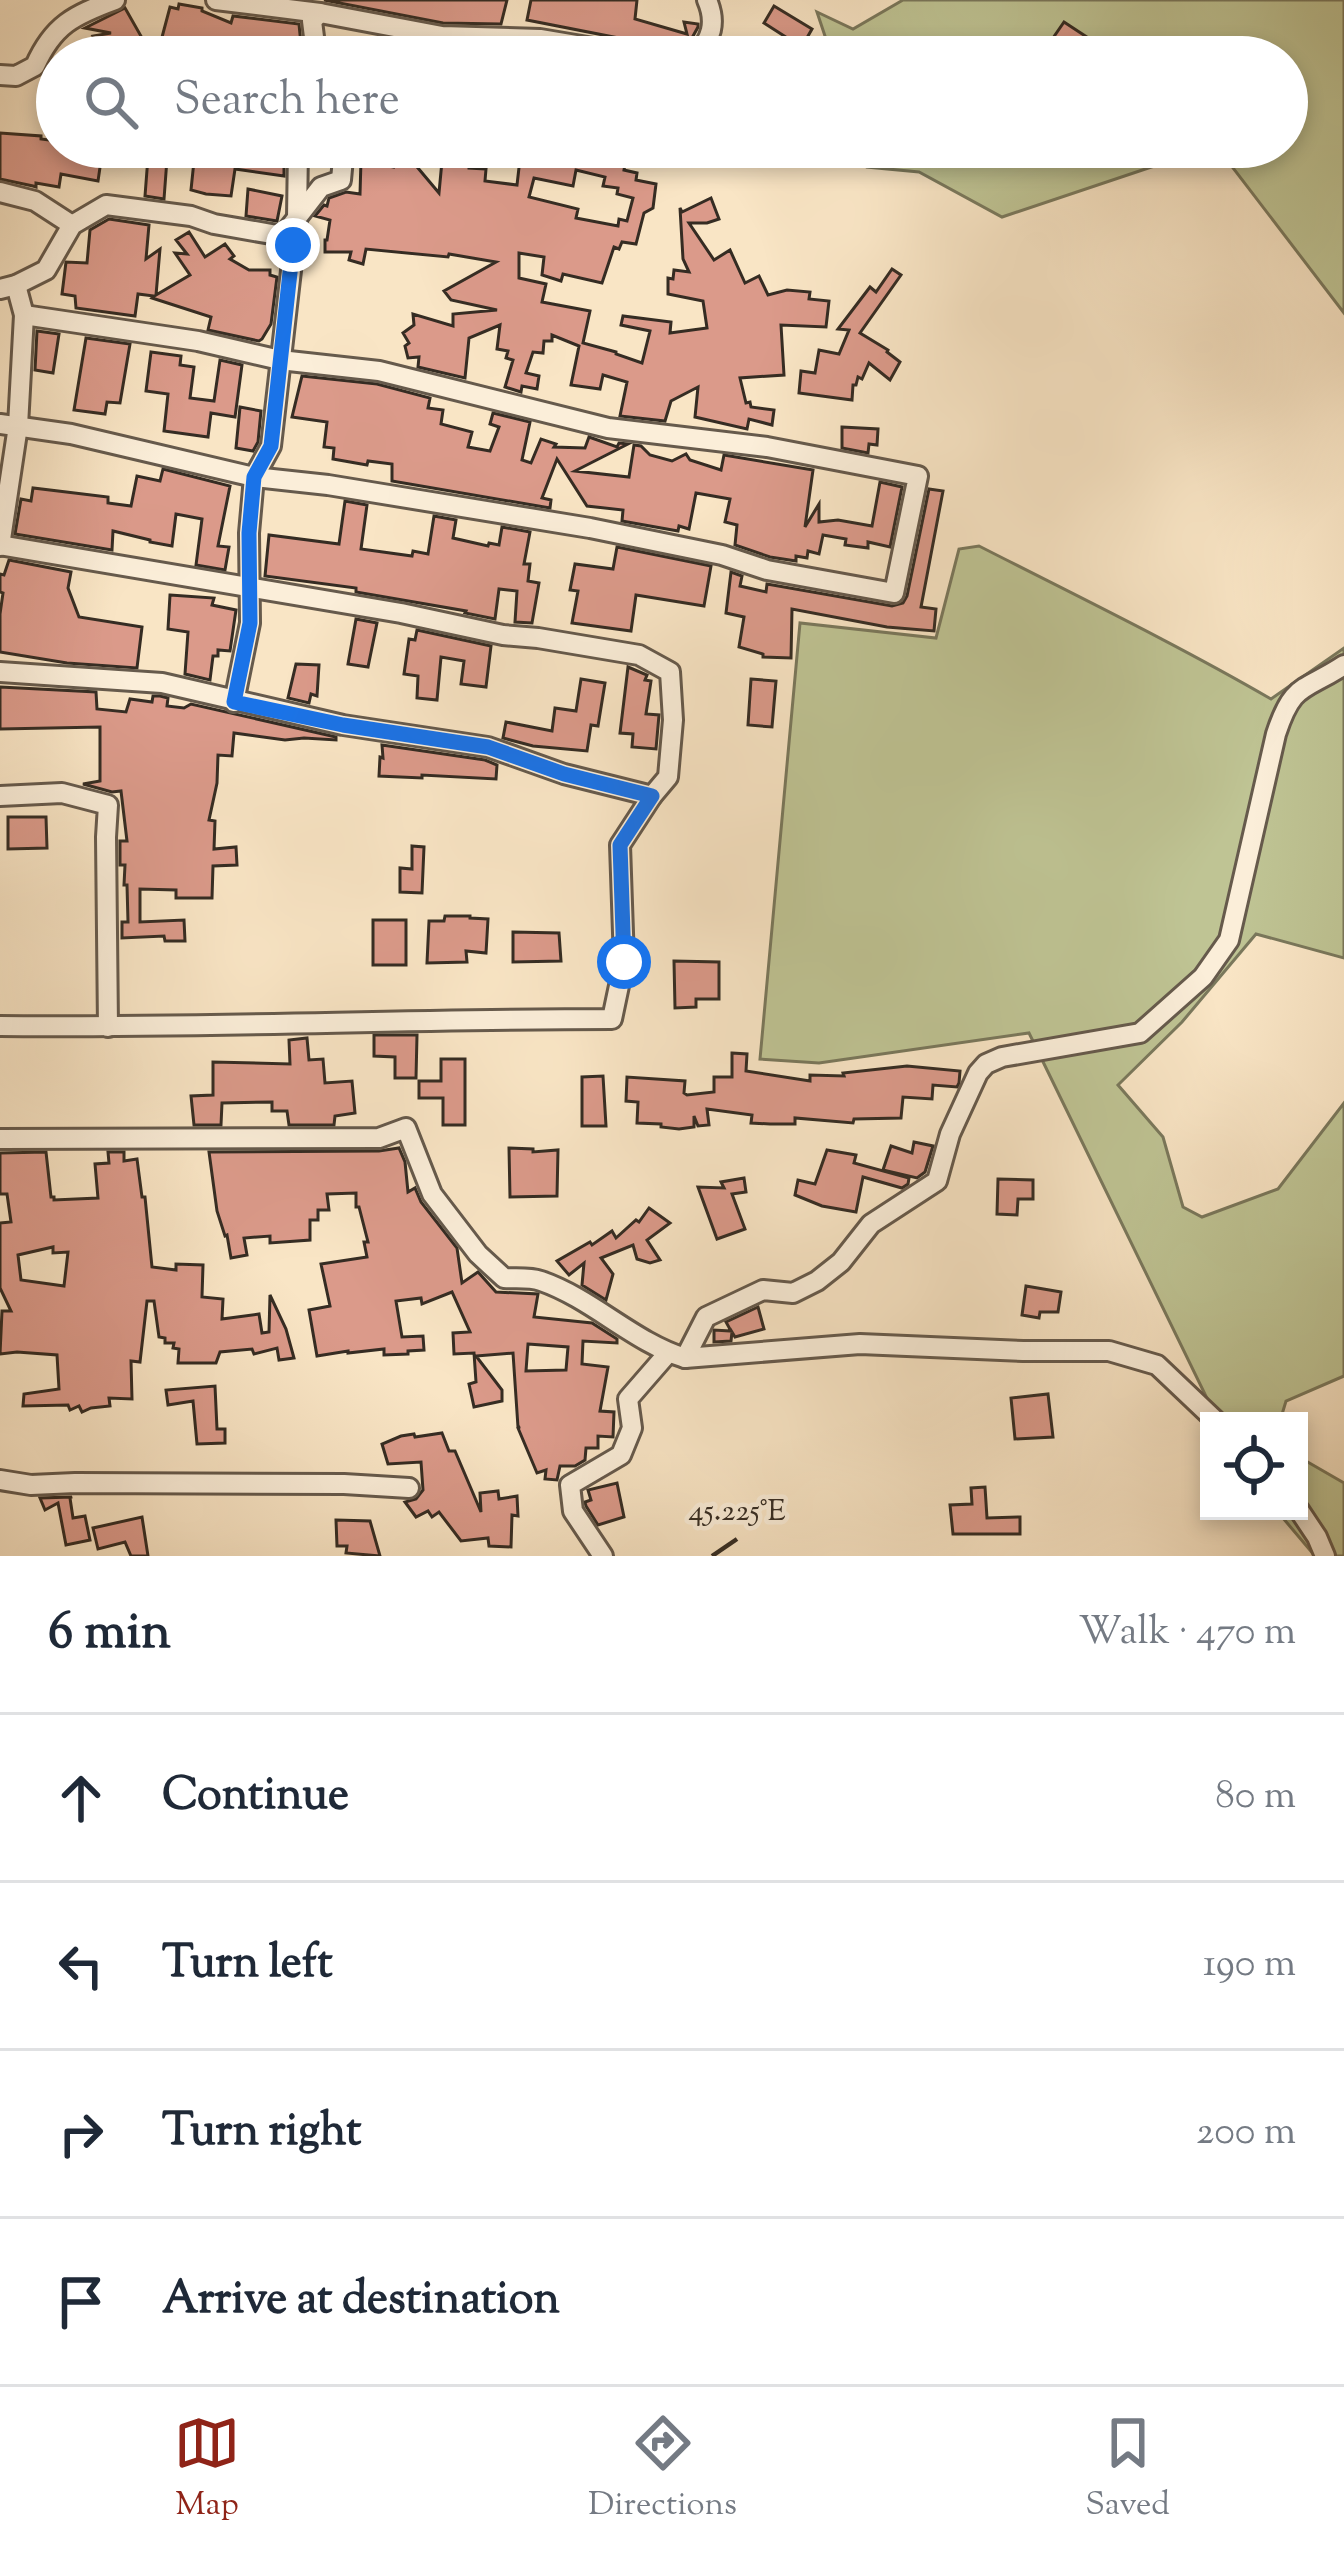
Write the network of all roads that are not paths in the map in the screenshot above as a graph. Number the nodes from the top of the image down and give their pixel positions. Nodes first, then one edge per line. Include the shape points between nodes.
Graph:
1 (115, 0) edge
2 (216, 0) edge
3 (707, 0) edge
4 (320, 14) junction
5 (52, 36) edge
6 (314, 36) edge
7 (442, 36) edge
8 (710, 36) edge
9 (36, 64) edge
10 (0, 75) edge
11 (298, 168) edge
12 (342, 168) edge
13 (0, 192) edge
14 (297, 218) junction
15 (72, 225) junction
16 (8, 287) edge
17 (24, 316) junction
18 (280, 360) junction
19 (9, 425) edge
20 (254, 477) junction
21 (0, 546) edge
22 (248, 588) junction
23 (1344, 665) edge
24 (0, 672) edge
25 (234, 702) junction
26 (0, 796) edge
27 (652, 796) junction
28 (0, 1026) edge
29 (108, 1027) junction
30 (0, 1139) edge
31 (676, 1356) junction
32 (1206, 1412) edge
33 (0, 1480) edge
34 (410, 1488) dead end
35 (1306, 1520) edge
36 (604, 1556) edge
37 (1325, 1556) edge

1 - 5 street
2 - 4 street
3 - 8 street
4 - 6 street
4 - 7 street
9 - 10 street
11 - 14 street
12 - 14 street via 341,180 321,187
13 - 15 street via 35,201
14 - 15 street via 283,236 106,205
14 - 18 street
15 - 16 street via 46,270
16 - 17 street
17 - 18 street
17 - 19 street
18 - 20 street via 271,446
18 - 20 street via 379,371 608,428 918,476 894,593 590,528
19 - 20 street
19 - 21 street
20 - 22 street
21 - 22 street
22 - 25 street via 250,623
22 - 27 street via 639,655 670,672 668,777
23 - 31 street via 1299,689 1284,708 1229,940 1203,977 1140,1033 986,1064 950,1134 937,1181 871,1224 817,1281 793,1293 763,1290 706,1317
24 - 25 street via 162,683
25 - 27 street via 488,747
26 - 29 street via 62,793 108,805
27 - 29 street via 620,845 624,962 612,1019
28 - 29 street
30 - 31 street via 379,1138 406,1128 432,1194 503,1279 538,1279
31 - 32 street via 860,1344 1109,1351 1156,1365
31 - 36 street via 628,1399 632,1428 621,1455 570,1485 574,1511
33 - 34 street
35 - 37 street

